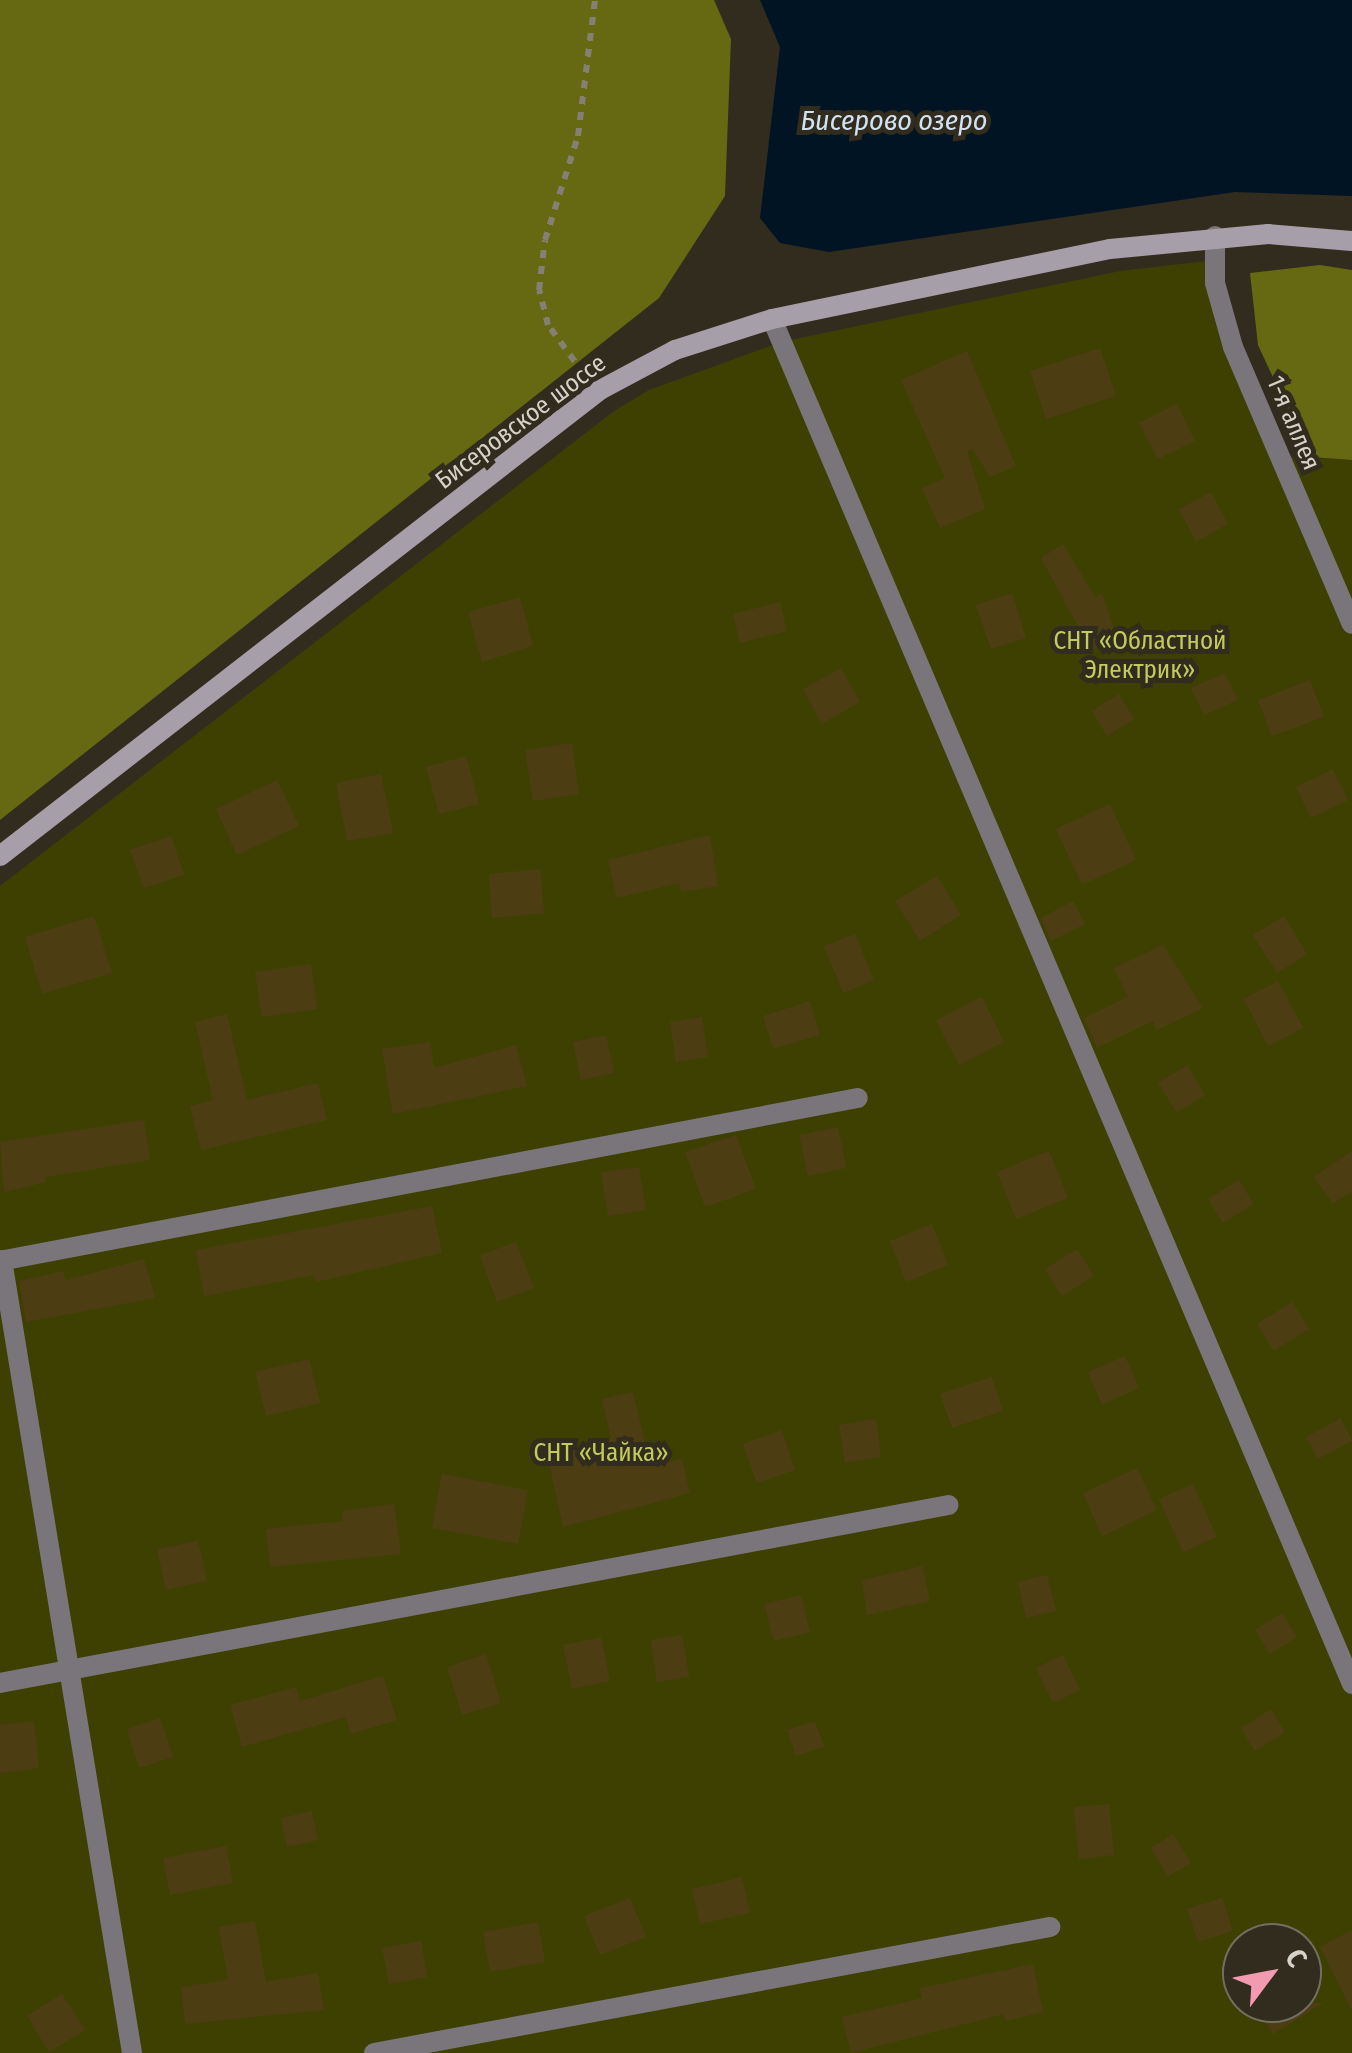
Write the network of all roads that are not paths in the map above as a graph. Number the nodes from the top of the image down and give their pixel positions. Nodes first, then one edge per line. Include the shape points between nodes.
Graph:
1 (1216, 236) junction
2 (1352, 242) edge
3 (772, 319) junction
4 (1352, 624) edge
5 (0, 856) edge
6 (858, 1098) dead end
7 (1, 1261) edge
8 (948, 1505) dead end
9 (69, 1670) junction
10 (0, 1683) edge
11 (1352, 1684) edge
12 (1050, 1928) dead end
13 (132, 2053) edge
14 (374, 2053) edge

1 - 2 main road, Бисеровское шоссе
1 - 3 main road, Бисеровское шоссе via 1110,249
1 - 4 street, 1-я аллея via 1215,283 1233,347
3 - 5 main road, Бисеровское шоссе via 675,350 600,390
3 - 11 street
6 - 7 street
7 - 9 street
8 - 9 street
9 - 10 street
9 - 13 street
12 - 14 street

